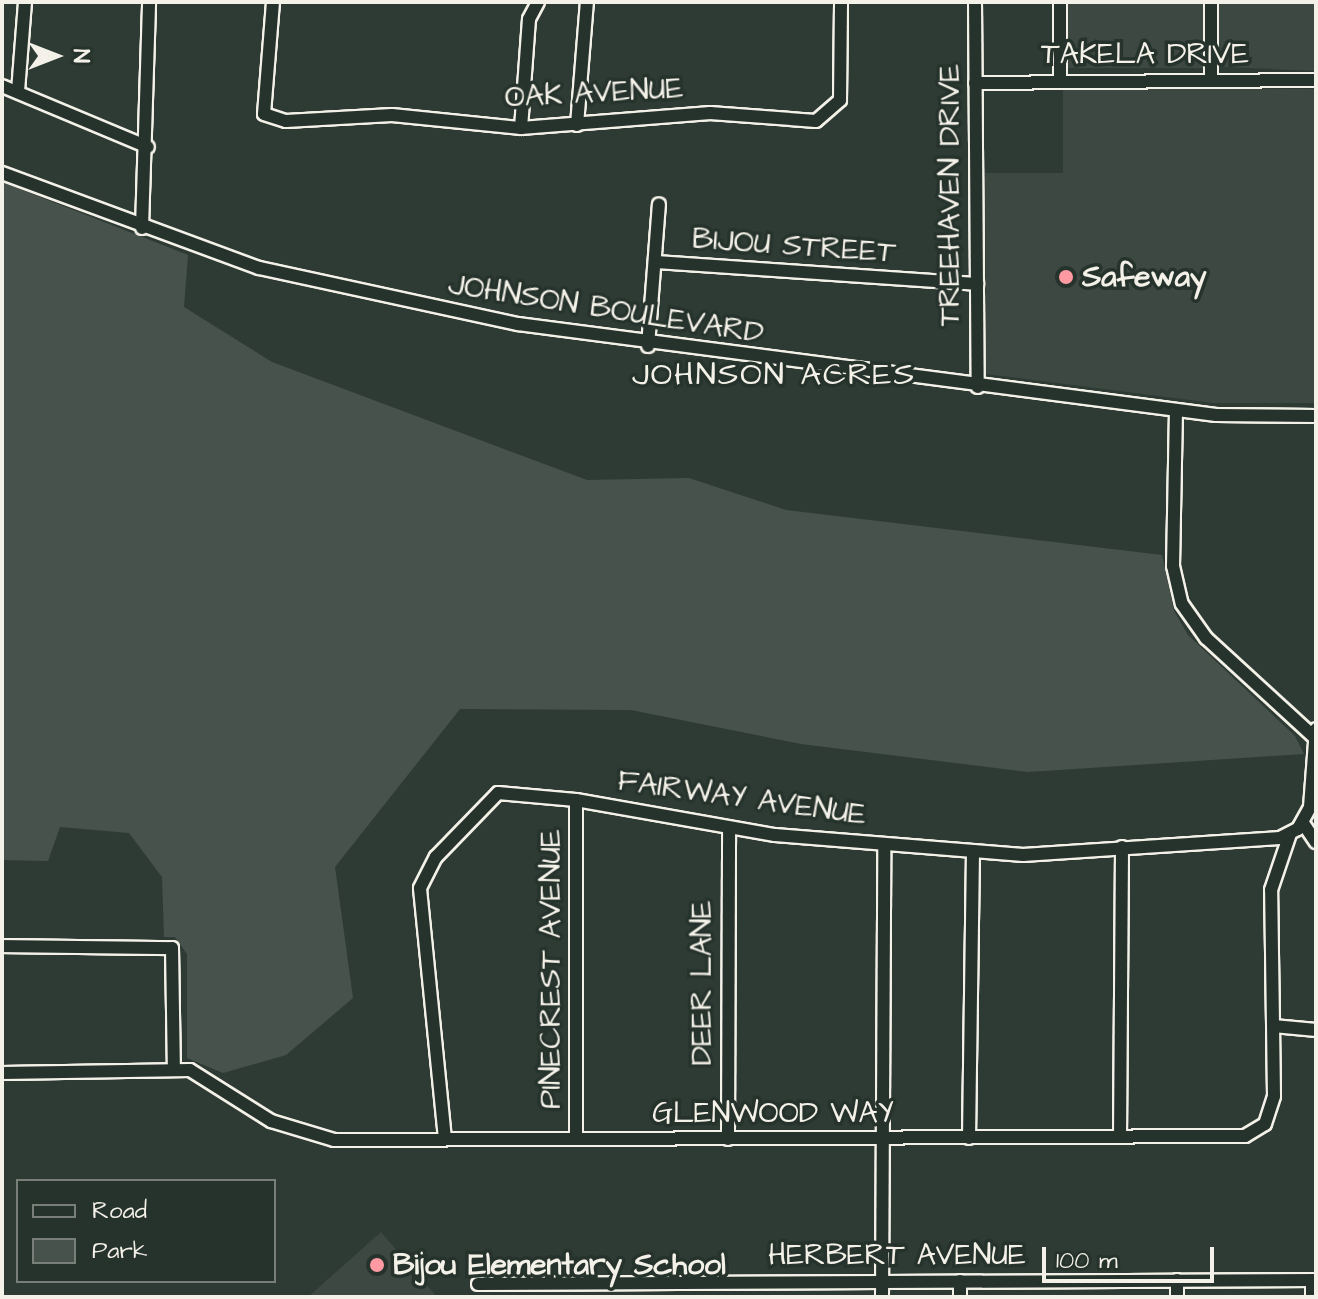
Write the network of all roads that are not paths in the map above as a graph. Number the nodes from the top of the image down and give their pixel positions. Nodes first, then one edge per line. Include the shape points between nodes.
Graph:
1 (25, 2) edge
2 (149, 2) edge
3 (273, 2) edge
4 (538, 2) edge
5 (587, 2) edge
6 (841, 2) edge
7 (975, 2) edge
8 (1060, 2) edge
9 (1211, 2) edge
10 (1211, 79) junction
11 (1316, 80) edge
12 (1060, 81) junction
13 (975, 83) junction
14 (2, 86) edge
15 (18, 91) junction
16 (577, 125) junction
17 (521, 128) junction
18 (148, 147) junction
19 (2, 173) edge
20 (659, 204) dead end
21 (142, 228) junction
22 (655, 262) junction
23 (977, 284) junction
24 (648, 346) junction
25 (978, 387) junction
26 (1176, 410) junction
27 (1316, 416) edge
28 (1314, 732) edge
29 (576, 800) junction
30 (1303, 823) junction
31 (729, 828) junction
32 (1290, 834) junction
33 (1316, 842) edge
34 (884, 844) junction
35 (1122, 847) junction
36 (973, 851) junction
37 (2, 946) edge
38 (1274, 1026) junction
39 (1316, 1030) edge
40 (174, 1069) junction
41 (2, 1073) edge
42 (1120, 1137) junction
43 (881, 1138) junction
44 (969, 1138) junction
45 (445, 1139) junction
46 (576, 1139) junction
47 (728, 1139) junction
48 (1177, 1280) junction
49 (1314, 1280) edge
50 (882, 1281) junction
51 (960, 1281) junction
52 (478, 1284) dead end
53 (882, 1297) edge
54 (960, 1297) edge
55 (1177, 1297) edge
56 (1312, 1297) edge

1 - 15 street
2 - 18 street
3 - 17 street, OAK AVENUE via 264,114 286,121 392,115
4 - 17 street via 529,19
5 - 16 street
6 - 16 street, OAK AVENUE via 840,100 832,114 816,121 710,113
7 - 13 street, TREEHAVEN DRIVE
8 - 12 street
9 - 10 street
10 - 11 street, TAKELA DRIVE
10 - 12 street, TAKELA DRIVE
12 - 13 street, TAKELA DRIVE
13 - 23 street, TREEHAVEN DRIVE
14 - 15 street
15 - 18 street
16 - 17 street, OAK AVENUE
18 - 21 street
19 - 21 street, JOHNSON BOULEVARD
20 - 22 street, BIJOU STREET
21 - 24 street, JOHNSON BOULEVARD via 259,268 438,309
22 - 23 street, BIJOU STREET
22 - 24 street, BIJOU STREET
23 - 25 street, TREEHAVEN DRIVE
24 - 25 street, JOHNSON BOULEVARD
25 - 26 street, JOHNSON BOULEVARD
26 - 27 street, JOHNSON BOULEVARD
26 - 28 street via 1173,556 1182,604 1225,657
28 - 30 street via 1310,807
29 - 31 street, FAIRWAY AVENUE
29 - 45 street, FAIRWAY AVENUE via 498,793 425,875 418,899
29 - 46 street, PINECREST AVENUE
30 - 32 street
30 - 33 street
31 - 34 street, FAIRWAY AVENUE
31 - 47 street, DEER LANE
32 - 35 street, FAIRWAY AVENUE
32 - 38 street, GLENWOOD WAY via 1272,875
34 - 36 street, FAIRWAY AVENUE
34 - 43 street
35 - 36 street, FAIRWAY AVENUE via 1043,855
35 - 42 street
36 - 44 street
37 - 40 street via 172,948
38 - 39 street
38 - 42 street, GLENWOOD WAY via 1274,1096 1257,1131
40 - 41 street, GLENWOOD WAY
40 - 45 street, GLENWOOD WAY via 203,1073 271,1121 311,1136
42 - 44 street, GLENWOOD WAY
43 - 44 street, GLENWOOD WAY
43 - 47 street, GLENWOOD WAY
43 - 50 street
45 - 46 street, GLENWOOD WAY
46 - 47 street, GLENWOOD WAY
48 - 49 street, HERBERT AVENUE
48 - 51 street, HERBERT AVENUE
48 - 55 street
49 - 56 street
50 - 51 street, HERBERT AVENUE
50 - 52 street, HERBERT AVENUE
50 - 53 street
51 - 54 street

